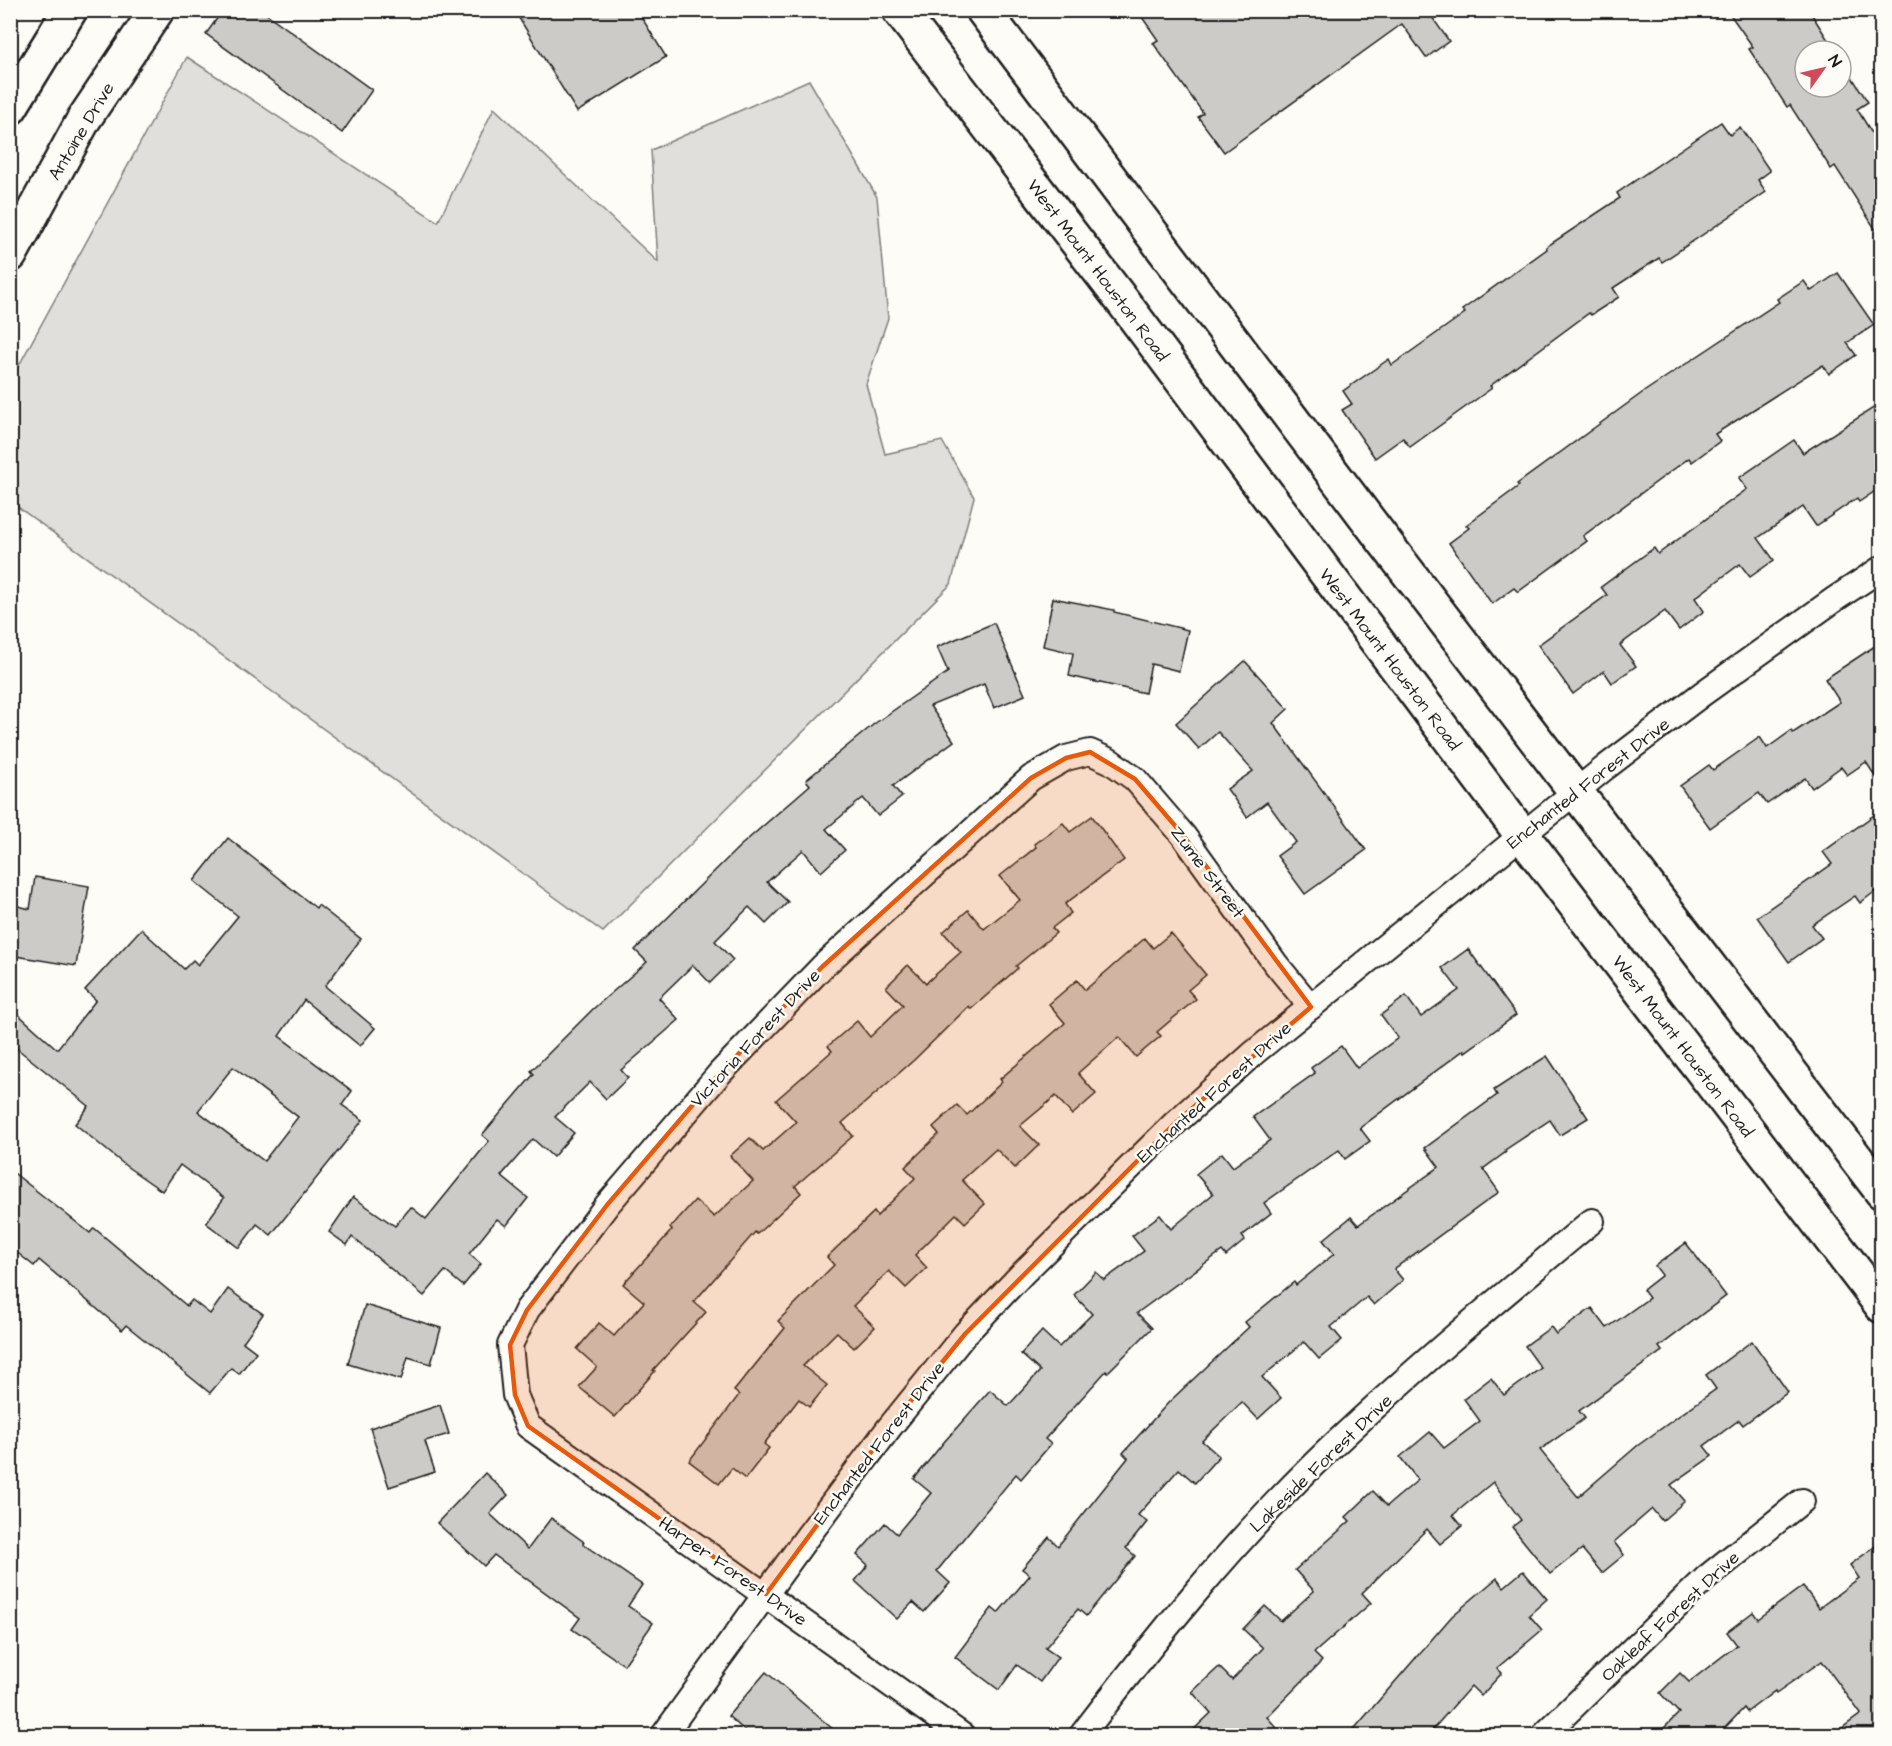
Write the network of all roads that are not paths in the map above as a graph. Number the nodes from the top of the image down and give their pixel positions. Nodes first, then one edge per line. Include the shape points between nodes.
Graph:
1 (70, 10) edge
2 (157, 10) edge
3 (899, 10) edge
4 (982, 10) edge
5 (10, 108) edge
6 (10, 255) edge
7 (1881, 568) edge
8 (1090, 752) joint
9 (1576, 791) junction
10 (1522, 835) junction
11 (1311, 1007) junction
12 (1881, 1192) edge
13 (1592, 1221) dead end
14 (1881, 1306) edge
15 (515, 1395) joint
16 (1802, 1501) dead end
17 (766, 1594) junction
18 (663, 1736) edge
19 (963, 1736) edge
20 (1081, 1736) edge
21 (1543, 1736) edge

1 - 5 main road
2 - 6 main road, Antoine Drive via 84,119
3 - 10 main road, West Mount Houston Road
4 - 9 main road
7 - 9 street, Enchanted Forest Drive via 1702,694
8 - 11 street, Zume Street via 1135,779 1176,827
8 - 15 street, Victoria Forest Drive via 1066,758 1031,778 822,967 720,1074 607,1205 527,1310 510,1345
9 - 10 street, Enchanted Forest Drive
9 - 12 main road
10 - 11 street, Enchanted Forest Drive
10 - 14 main road, West Mount Houston Road
11 - 17 street, Enchanted Forest Drive via 1175,1123 965,1334 889,1428
13 - 20 street, Lakeside Forest Drive via 1453,1337 1315,1464 1229,1553
15 - 17 street, Harper Forest Drive via 528,1426
16 - 21 street, Oakleaf Forest Drive via 1706,1578
17 - 18 street, Enchanted Forest Drive
17 - 19 street, Harper Forest Drive

